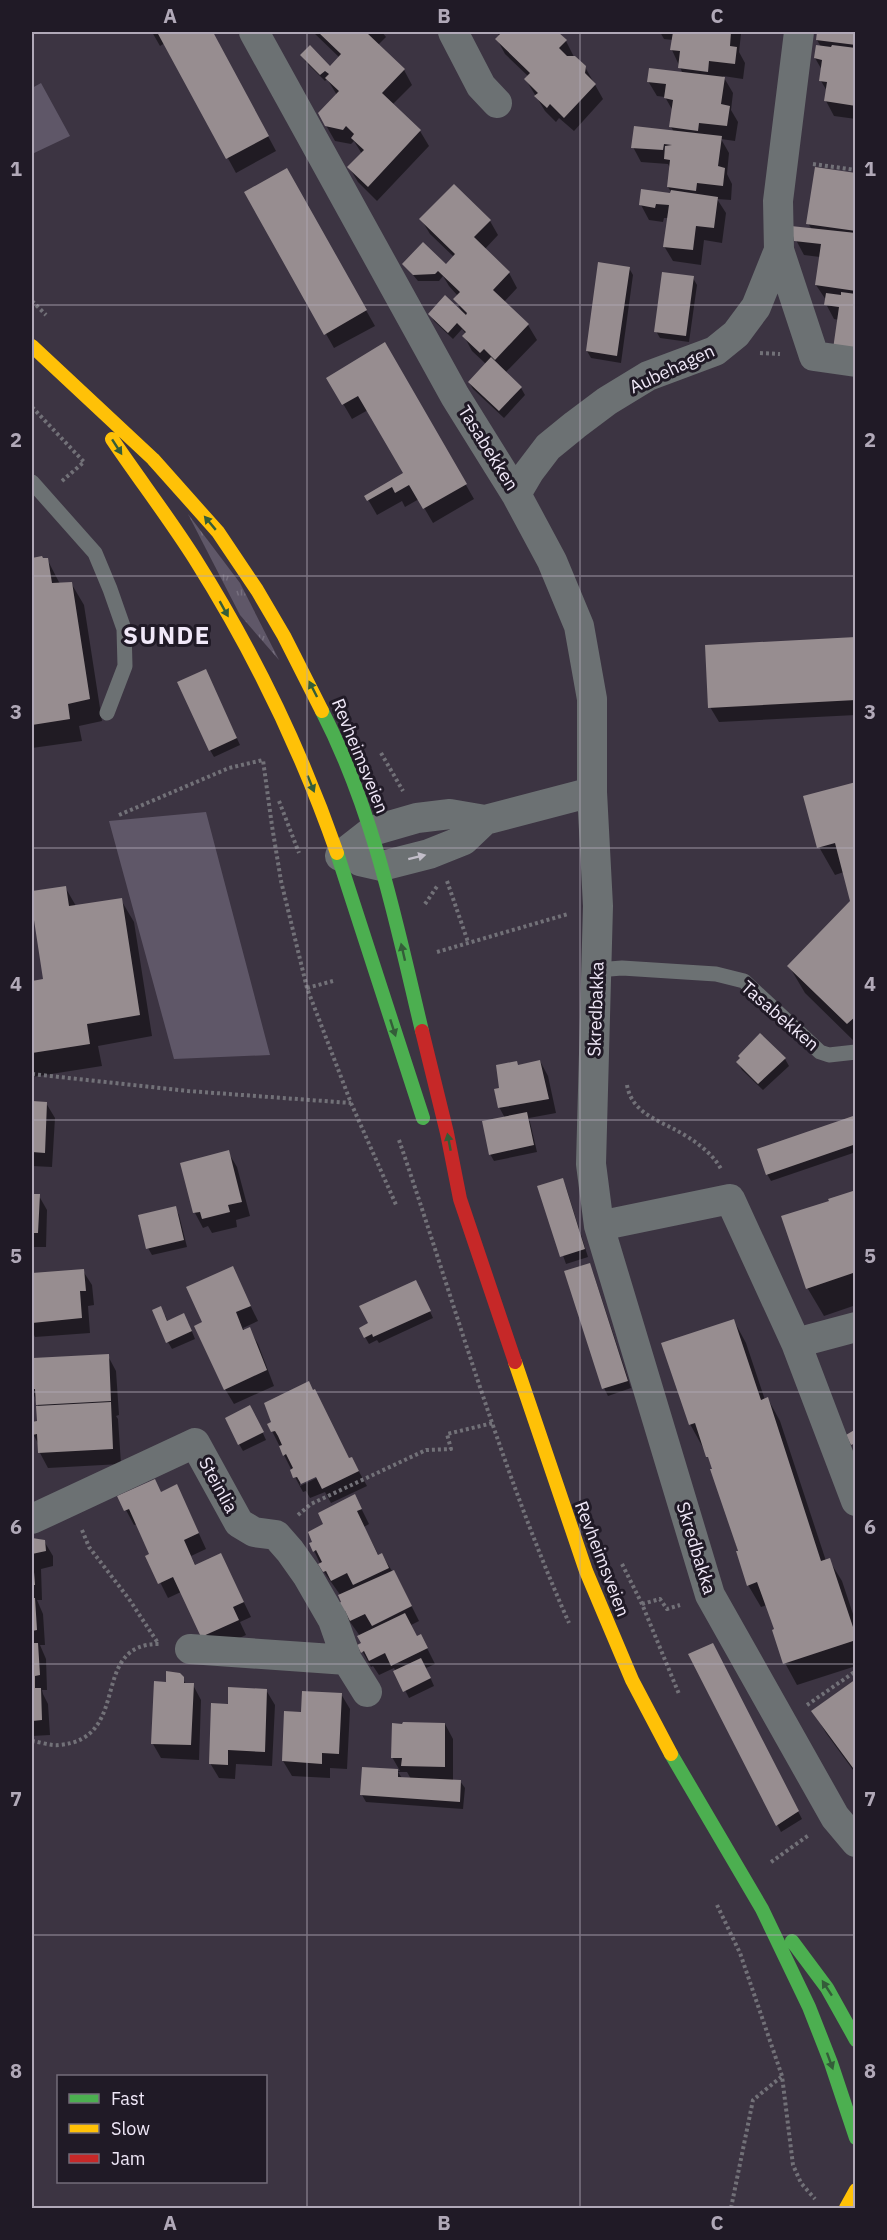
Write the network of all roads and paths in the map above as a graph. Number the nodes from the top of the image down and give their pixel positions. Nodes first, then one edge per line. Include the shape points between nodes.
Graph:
1 (254, 32) edge
2 (453, 32) edge
3 (799, 32) edge
4 (497, 103) dead end
5 (783, 160) junction
6 (855, 170) edge
7 (779, 250) junction
8 (32, 346) edge
9 (855, 362) edge
10 (85, 398) junction
11 (32, 482) edge
12 (516, 494) junction
13 (107, 713) dead end
14 (592, 792) junction
15 (119, 815) dead end
16 (485, 820) junction
17 (372, 831) junction
18 (340, 856) junction
19 (382, 866) junction
20 (598, 906) junction
21 (424, 912) dead end
22 (468, 942) junction
23 (435, 952) dead end
24 (597, 970) junction
25 (333, 981) dead end
26 (307, 988) junction
27 (855, 1052) edge
28 (32, 1074) edge
29 (351, 1103) junction
30 (460, 1199) junction
31 (397, 1207) dead end
32 (599, 1226) junction
33 (855, 1327) edge
34 (796, 1343) junction
35 (493, 1423) dead end
36 (855, 1501) edge
37 (70, 1502) junction
38 (32, 1519) edge
39 (276, 1535) junction
40 (618, 1557) dead end
41 (710, 1595) junction
42 (642, 1604) junction
43 (159, 1643) junction
44 (190, 1649) joint
45 (347, 1660) junction
46 (855, 1671) edge
47 (367, 1692) dead end
48 (683, 1703) dead end
49 (782, 1723) junction
50 (32, 1741) edge
51 (835, 1817) junction
52 (855, 1842) edge
53 (764, 1853) dead end
54 (770, 1863) junction
55 (776, 1872) dead end
56 (762, 1909) junction
57 (855, 2040) edge
58 (782, 2076) dead end
59 (855, 2138) edge
60 (855, 2190) edge
61 (731, 2208) edge
62 (846, 2208) edge

1 - 12 street, Tasabekken via 455,396
2 - 4 street via 482,86
3 - 5 street, Aubehagen
5 - 6 path
5 - 7 street, Aubehagen via 778,201
7 - 9 street, Aubehagen via 814,356
7 - 12 street, Aubehagen via 756,307 736,334 714,351 648,376 607,401 548,447
8 - 10 main road, Revheimsveien
17 -> 10 main road, Revheimsveien via 312,687 257,590 218,532 186,494
10 -> 18 main road, Revheimsveien via 177,531 234,626 284,723
11 - 13 lane via 95,553 124,629 125,666
12 - 14 street, Tasabekken via 552,561 579,626 592,699
14 - 16 street
14 - 20 street, Skredbakka
15 - 26 path via 229,768 264,760 281,881
16 - 17 street via 450,814 417,818
19 -> 16 street via 464,840
17 - 18 street
17 - 19 main road, Revheimsveien
18 - 19 street
18 -> 30 main road, Revheimsveien via 432,1141
30 -> 19 main road, Revheimsveien
20 - 22 path
20 - 24 street, Skredbakka
21 - 22 path via 430,893 445,877
22 - 23 path
24 - 27 lane, Tasabekken via 716,974 744,981 820,1052
24 - 32 street, Skredbakka via 591,1164
25 - 26 path
26 - 29 path
28 - 29 path
29 - 31 path
30 - 56 main road, Revheimsveien via 564,1512 601,1608 632,1680 674,1761
32 - 34 street via 730,1199
32 - 41 street, Skredbakka
33 - 34 street
34 - 36 street
35 - 39 path via 447,1434 451,1449 426,1450 310,1504
37 - 38 street, Steinlia
37 - 39 street, Steinlia via 195,1443 239,1523 254,1532
37 - 43 path via 89,1547
39 - 45 street via 307,1575 333,1620
40 - 42 path
41 - 42 path via 667,1609 660,1599
41 - 49 street, Skredbakka
42 - 48 path
43 - 44 path
43 - 50 path via 137,1647 122,1658 104,1715 87,1738 58,1746
44 - 45 street
45 - 47 street
46 - 49 path
49 - 51 street, Skredbakka
51 - 52 street, Skredbakka
51 - 54 path
53 - 54 path
54 - 55 path
57 -> 56 main road, Revheimsveien via 829,1991 803,1954
56 -> 59 main road, Revheimsveien via 809,2007
58 - 61 path via 753,2100
60 - 62 main road

